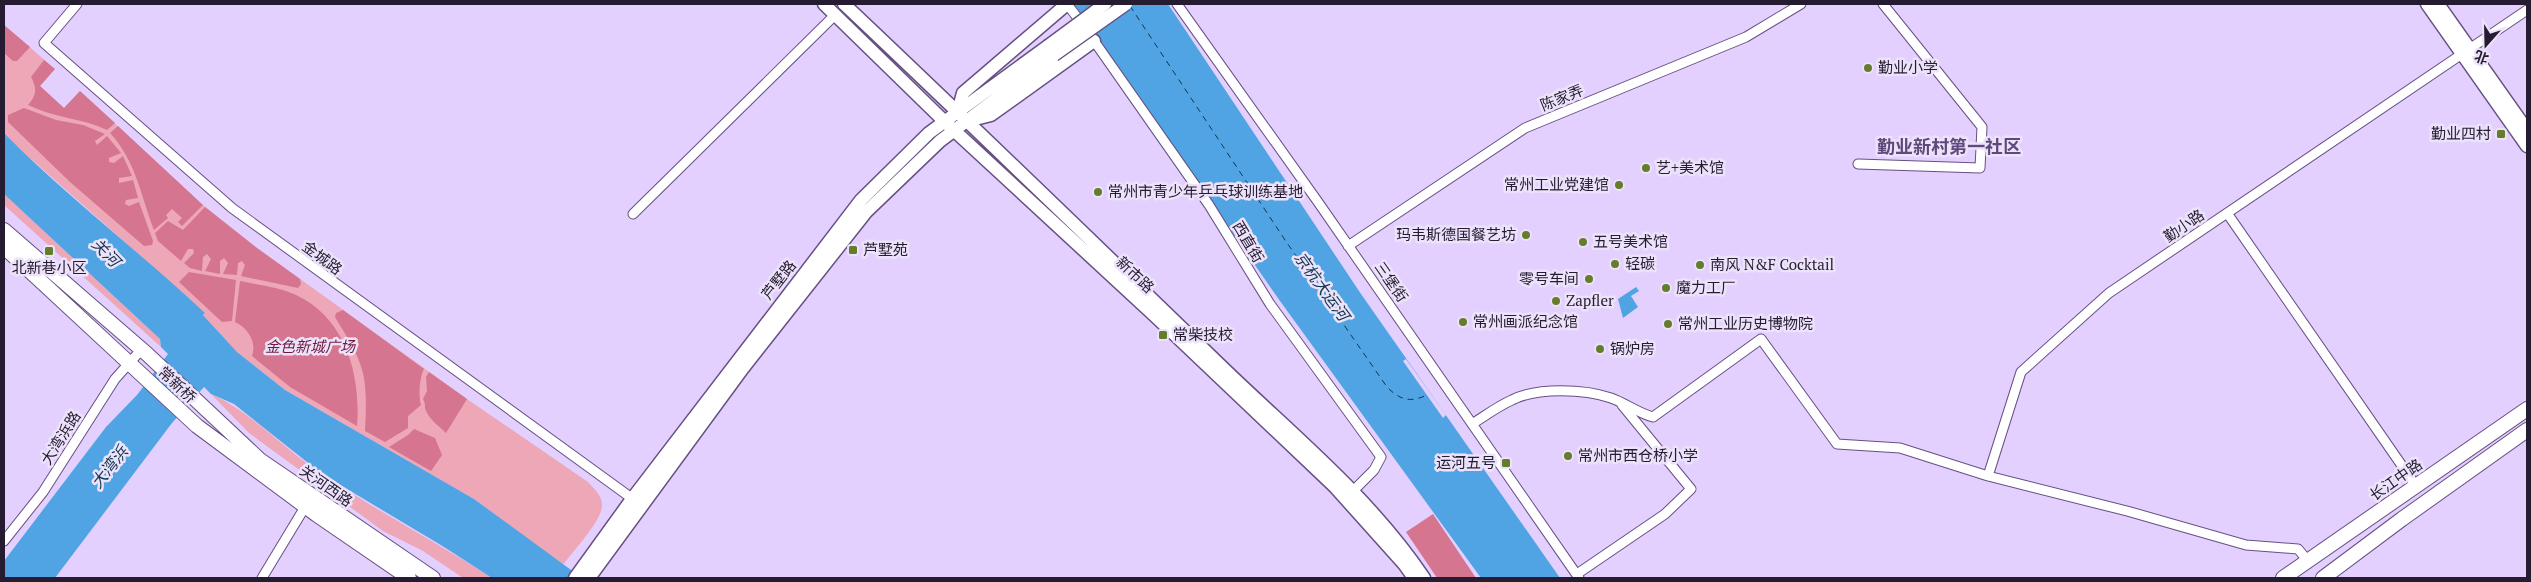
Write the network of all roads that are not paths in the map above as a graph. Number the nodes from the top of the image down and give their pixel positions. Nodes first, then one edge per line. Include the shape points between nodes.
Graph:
1 (77, 4) edge
2 (824, 4) edge
3 (844, 4) edge
4 (1067, 4) edge
5 (1105, 4) edge
6 (1126, 4) edge
7 (1177, 4) edge
8 (1801, 4) edge
9 (1883, 4) edge
10 (2427, 4) edge
11 (2438, 4) edge
12 (2527, 10) edge
13 (835, 15) junction
14 (1094, 41) junction
15 (1051, 51) junction
16 (2466, 51) junction
17 (963, 117) junction
18 (950, 126) junction
19 (2527, 130) edge
20 (2527, 146) edge
21 (1858, 164) dead end
22 (2227, 213) junction
23 (633, 214) dead end
24 (4, 230) edge
25 (1348, 246) junction
26 (4, 247) edge
27 (144, 352) junction
28 (133, 366) junction
29 (1620, 403) junction
30 (2527, 409) edge
31 (208, 412) joint
32 (1472, 424) junction
33 (197, 426) joint
34 (2527, 430) edge
35 (1988, 476) junction
36 (2416, 486) junction
37 (1353, 491) junction
38 (637, 502) junction
39 (305, 507) junction
40 (4, 541) edge
41 (2308, 562) junction
42 (1578, 576) edge
43 (581, 577) edge
44 (2325, 577) edge
45 (262, 578) edge
46 (410, 578) edge
47 (433, 578) edge
48 (1414, 578) edge
49 (1424, 578) edge
50 (2283, 578) edge

1 - 38 street, 金城路 via 44,43 232,208
2 - 13 street, 新市路
3 - 17 street, 新市路
4 - 14 street, 西直街
4 - 17 street via 963,93
5 - 15 street, bridge
6 - 15 street, bridge
7 - 25 street, 三堡街
8 - 25 street, 陈家弄 via 1746,37 1525,128
9 - 21 street via 1982,127 1980,168
10 - 16 street
11 - 16 street
12 - 16 street, 勤小路
13 - 18 street, 新市路
13 - 23 street
14 - 17 street via 991,115
14 - 37 street, 西直街 via 1209,205 1270,304 1382,457
15 - 17 street, 芦墅路
16 - 19 street
16 - 20 street
16 - 22 street, 勤小路
17 - 18 street, 芦墅路
17 - 37 street, 新市路
18 - 38 street, 芦墅路 via 929,133 861,200
18 - 48 street, 新市路 via 1335,487
22 - 35 street, 勤小路 via 2109,293 2022,372
22 - 36 street
24 - 27 main road
25 - 32 street, 三堡街
26 - 28 main road
27 - 28 street, 大湾浜路
27 - 31 main road, 常新桥
28 - 33 main road, 常新桥
28 - 40 street, 大湾浜路 via 115,379 43,492
29 - 32 street via 1576,392 1536,392 1513,399
29 - 35 street via 1653,417 1660,414 1761,339 1837,444 1900,448
29 - 42 street via 1691,489 1664,514
30 - 36 main road, 长江中路
31 - 47 main road, 关河西路 via 260,460
32 - 42 street, 三堡街
33 - 39 main road, 关河西路
34 - 44 main road
35 - 41 street via 2246,544 2298,549
36 - 41 main road, 长江中路
37 - 49 street, 新市路
38 - 43 street, 芦墅路
39 - 45 street
39 - 46 main road, 关河西路
41 - 50 main road, 长江中路

